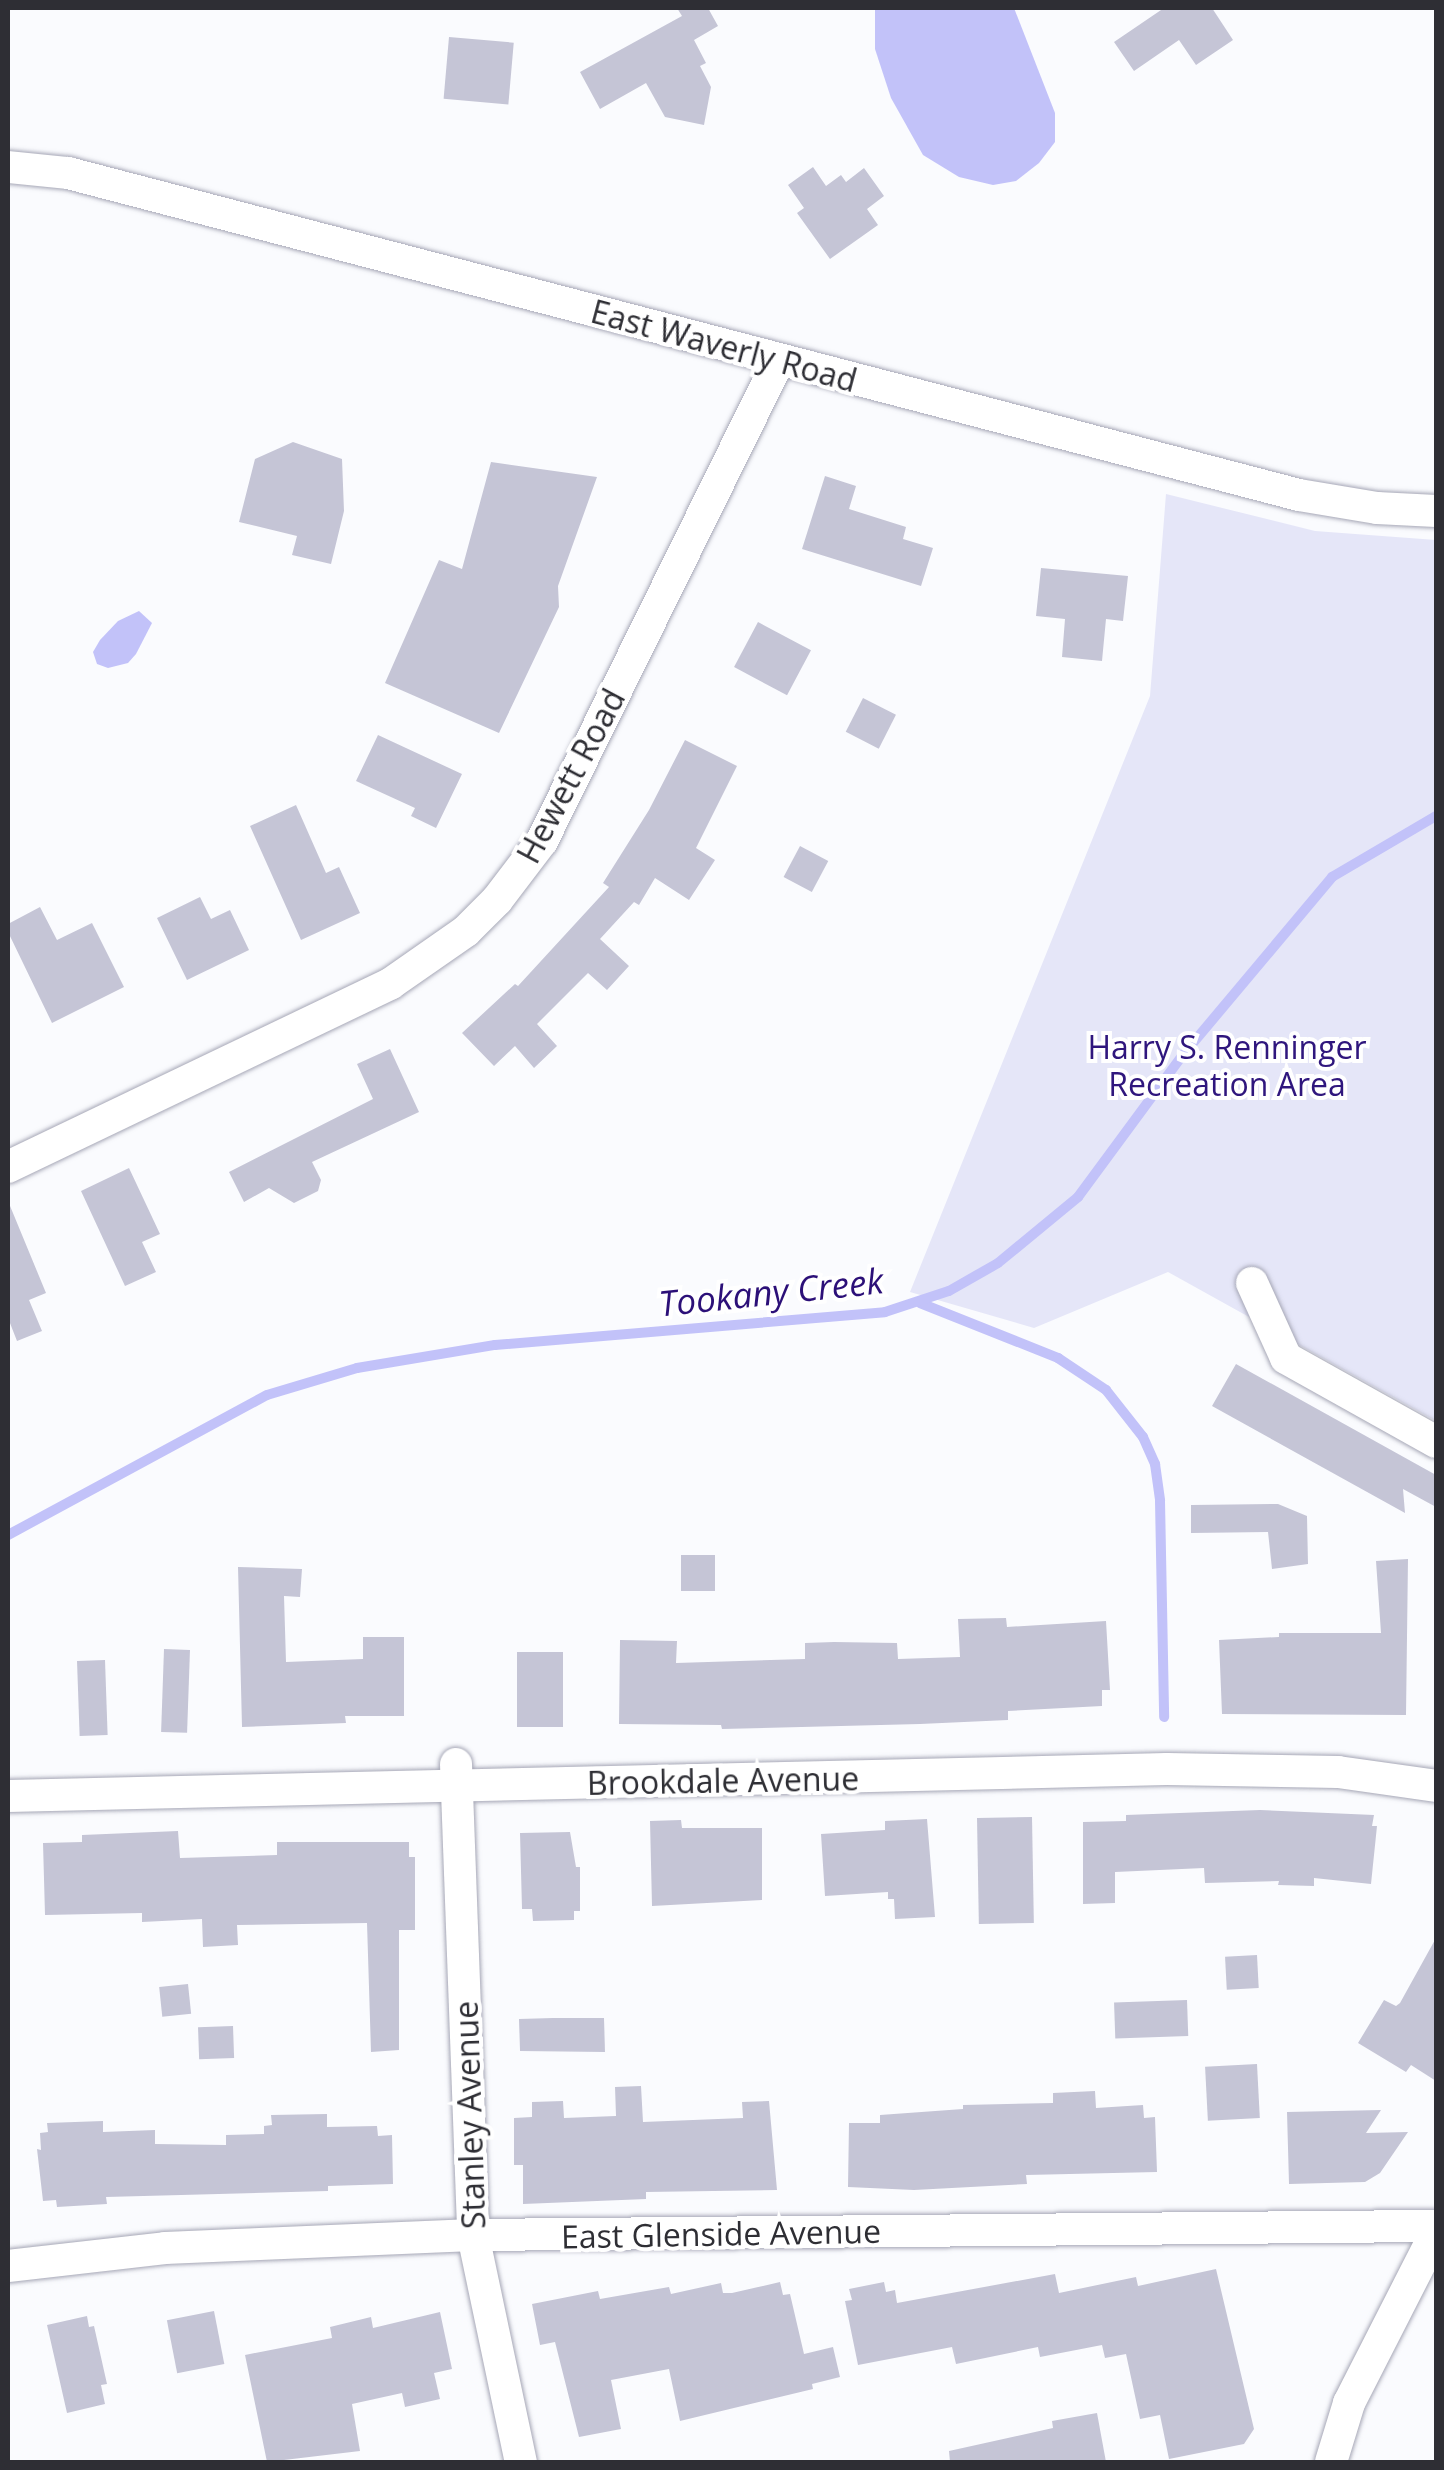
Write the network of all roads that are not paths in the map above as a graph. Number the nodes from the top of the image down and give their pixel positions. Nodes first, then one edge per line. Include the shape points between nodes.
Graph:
1 (10, 167) edge
2 (779, 360) junction
3 (1436, 511) edge
4 (8, 1167) edge
5 (1252, 1283) dead end
6 (1436, 1442) edge
7 (456, 1776) junction
8 (1436, 1786) edge
9 (8, 1796) edge
10 (1436, 2230) edge
11 (474, 2235) junction
12 (8, 2266) edge
13 (521, 2462) edge
14 (1331, 2462) edge

1 - 2 street, East Waverly Road via 68,173
2 - 3 street, East Waverly Road via 1298,495
2 - 4 street, Hewett Road via 542,841 497,900 466,931 390,984
5 - 6 street via 1286,1358
7 - 8 street, Brookdale Avenue via 1167,1769 1338,1772
7 - 9 street, Brookdale Avenue
7 - 11 street, Stanley Avenue
10 - 11 street, East Glenside Avenue
10 - 14 street via 1349,2402
11 - 12 street, East Glenside Avenue via 165,2248
11 - 13 street, Stanley Avenue

